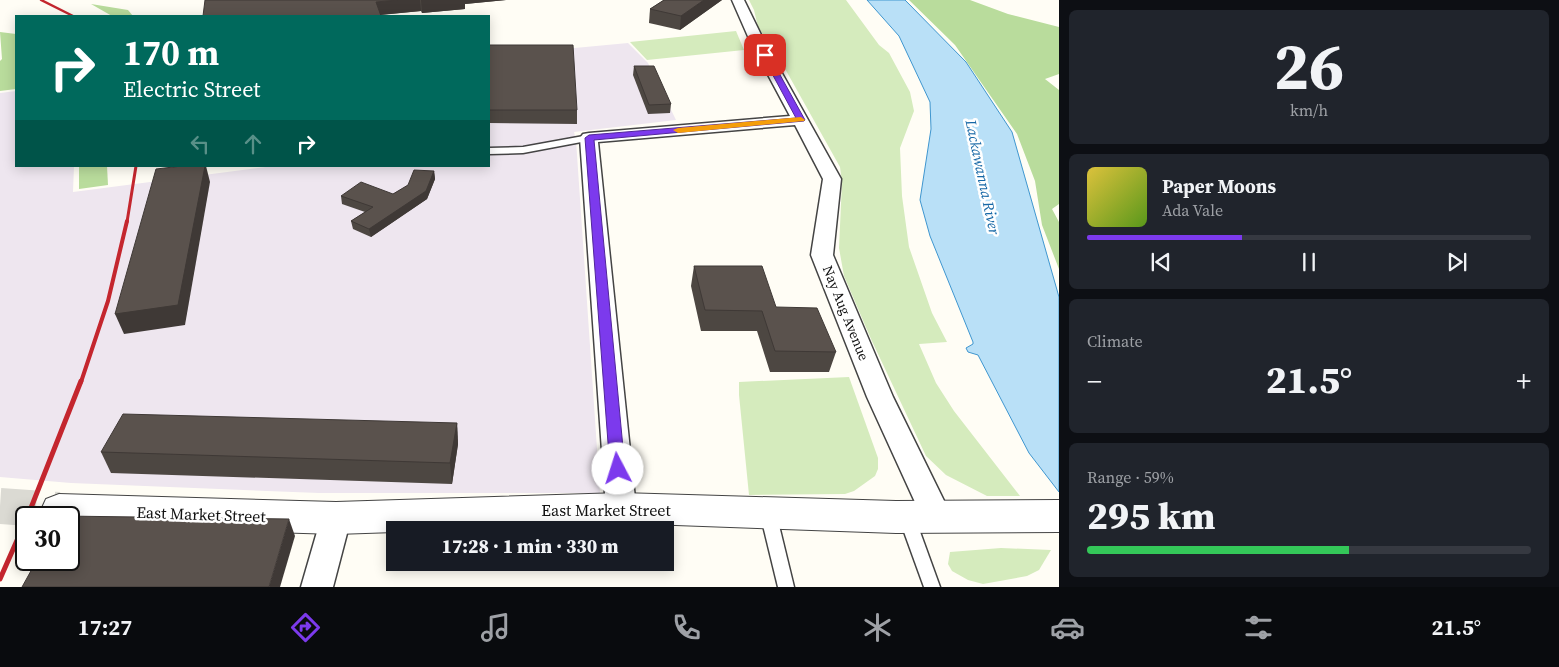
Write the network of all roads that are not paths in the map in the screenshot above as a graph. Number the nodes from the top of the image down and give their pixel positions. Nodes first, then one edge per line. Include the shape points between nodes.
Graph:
1 (738, 0) edge
2 (801, 120) junction
3 (589, 138) junction
4 (490, 152) edge
5 (621, 508) junction
6 (80, 511) tunnel mouth
7 (768, 513) junction
8 (921, 516) junction
9 (1046, 516) edge
10 (336, 518) junction
11 (317, 587) edge
12 (786, 587) edge
13 (932, 587) edge

1 - 2 street, Nay Aug Avenue
2 - 3 street
2 - 8 street, Nay Aug Avenue via 832,180 822,254 880,397
3 - 4 lane via 515,151
3 - 5 street
5 - 7 street, East Market Street
5 - 10 street, East Market Street
6 - 10 street, East Market Street
7 - 8 street, East Market Street
7 - 12 lane
8 - 9 street, East Market Street
8 - 13 lane
10 - 11 street

